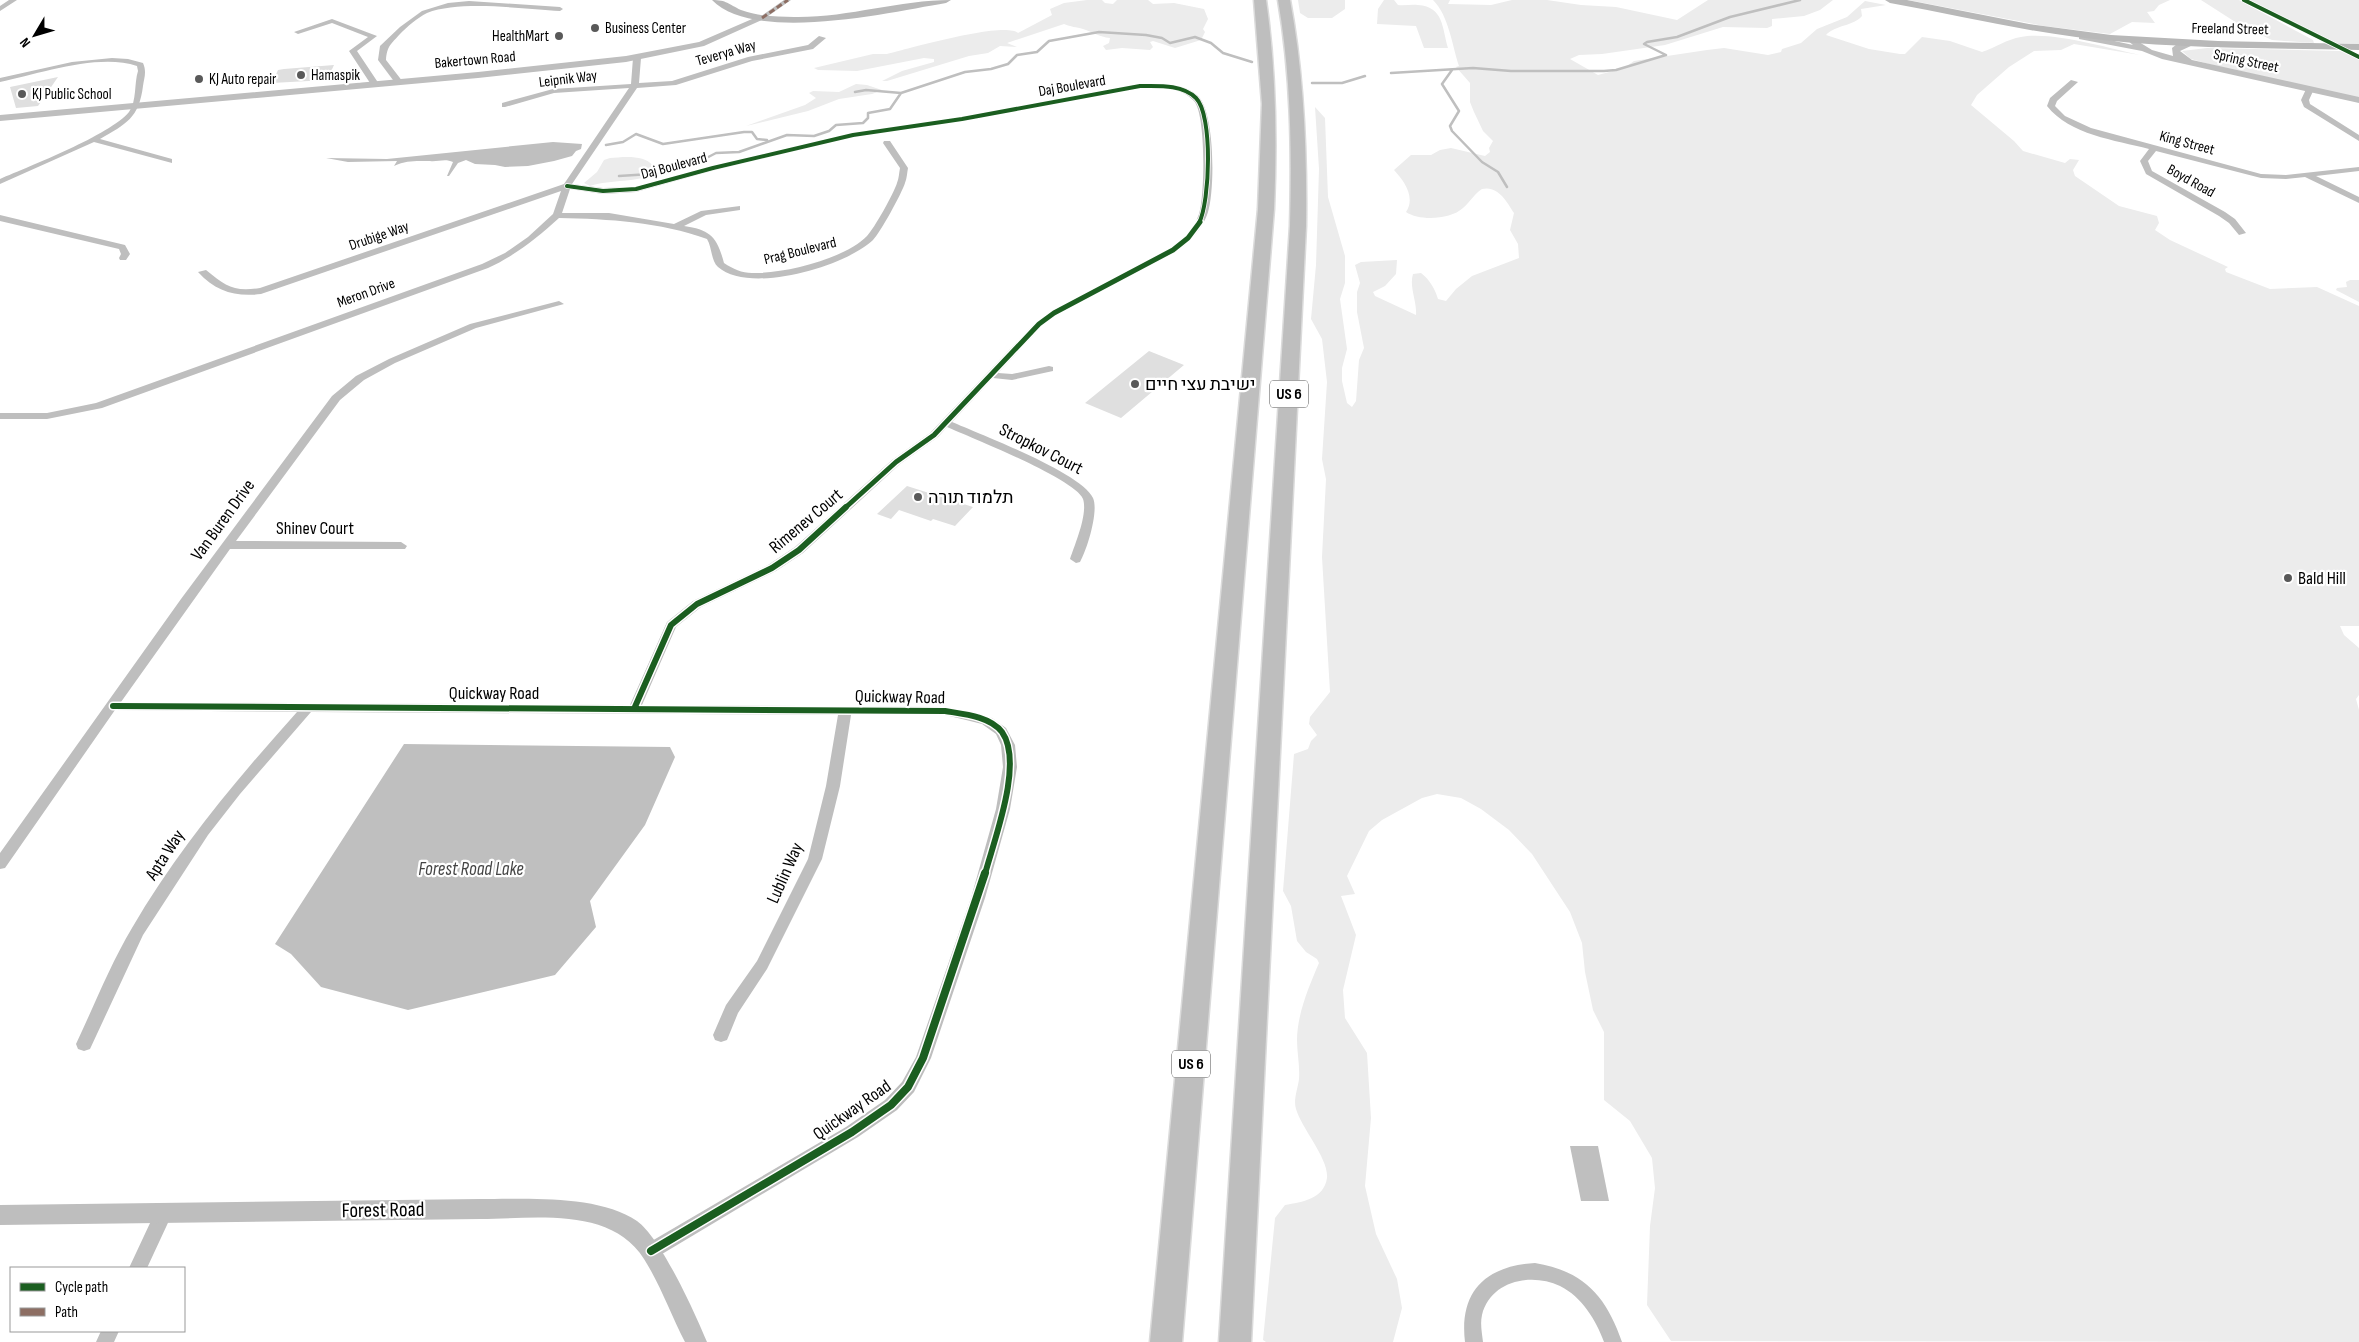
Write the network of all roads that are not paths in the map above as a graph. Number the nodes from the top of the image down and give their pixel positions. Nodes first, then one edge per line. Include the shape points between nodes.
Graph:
1 (14, 0) edge
2 (717, 0) edge
3 (788, 0) edge
4 (946, 0) edge
5 (1260, 0) edge
6 (1284, 0) edge
7 (1890, 0) edge
8 (0, 9) edge
9 (560, 9) dead end
10 (762, 18) junction
11 (2002, 21) junction
12 (298, 32) dead end
13 (822, 38) dead end
14 (2131, 40) junction
15 (2190, 43) junction
16 (2359, 47) edge
17 (2149, 52) junction
18 (637, 58) junction
19 (2198, 65) junction
20 (0, 80) edge
21 (399, 82) junction
22 (2074, 82) dead end
23 (375, 84) junction
24 (635, 85) junction
25 (2310, 89) junction
26 (2359, 100) edge
27 (136, 105) junction
28 (506, 105) dead end
29 (0, 118) edge
30 (93, 139) junction
31 (2359, 139) edge
32 (887, 143) dead end
33 (2154, 148) junction
34 (170, 161) dead end
35 (2359, 169) edge
36 (2307, 175) junction
37 (0, 182) edge
38 (567, 186) junction
39 (2359, 200) edge
40 (738, 208) dead end
41 (557, 215) junction
42 (0, 218) edge
43 (675, 226) junction
44 (2242, 233) dead end
45 (123, 258) dead end
46 (203, 272) dead end
47 (559, 304) dead end
48 (1049, 368) dead end
49 (989, 375) junction
50 (0, 416) edge
51 (945, 422) junction
52 (228, 545) junction
53 (401, 546) dead end
54 (1076, 559) dead end
55 (113, 706) junction
56 (308, 707) junction
57 (634, 709) junction
58 (845, 711) junction
59 (0, 864) edge
60 (721, 1035) dead end
61 (84, 1044) dead end
62 (164, 1212) junction
63 (0, 1215) edge
64 (651, 1251) junction
65 (138, 1267) edge
66 (696, 1342) edge
67 (1166, 1342) edge
68 (1235, 1342) edge
69 (1474, 1342) edge
70 (1613, 1342) edge

1 - 8 street
2 - 10 main road via 736,11
3 - 10 street
4 - 10 main road, Bakertown Road via 848,17
5 - 67 highway, US 6 via 1269,93 1267,200
6 - 68 highway, US 6 via 1298,105 1298,217
7 - 11 main road
9 - 21 street via 469,2 424,12 384,45 382,60
10 - 18 street, Bakertown Road via 700,44
11 - 14 main road
11 - 17 street
12 - 23 street via 332,21 373,36 353,51
13 - 24 street, Teverya Way via 810,47 751,59 673,83
14 - 15 main road, Freeland Street
14 - 17 street, Spring Street
15 - 16 main road, Freeland Street
15 - 19 street via 2177,48 2176,52 2180,58
17 - 19 street, Spring Street
18 - 21 street, Bakertown Road
18 - 24 street, Meron Drive
19 - 25 street, Spring Street
20 - 27 street via 98,61 134,61 142,71
21 - 23 street, Bakertown Road
22 - 33 street, King Street via 2053,100 2051,106 2059,116 2088,130
23 - 27 street, Bakertown Road
24 - 28 street, Leipnik Way via 552,91
24 - 38 street, Meron Drive
25 - 26 street, Spring Street
25 - 31 street via 2307,106
27 - 29 street, Bakertown Road
27 - 30 street via 124,121
30 - 34 street
30 - 37 street
32 - 43 street, Prag Boulevard via 904,168 901,184 871,237 846,254 775,274 744,275 727,270 720,264 710,237
33 - 36 street, King Street via 2261,176
33 - 44 street, Boyd Road via 2144,161 2149,172 2222,214
35 - 36 street, King Street
36 - 39 street
38 - 41 street, Meron Drive
38 - 46 street, Drubige Way via 261,291 226,292
38 - 49 street, Daj Boulevard via 603,191 636,189 853,134 962,119 1140,86 1182,90 1195,97 1202,106 1206,148 1204,210 1196,229 1173,250 1054,313
40 - 43 street via 704,213
41 - 43 street, Prag Boulevard via 609,216
41 - 50 street, Meron Drive via 531,239 485,266 98,406 47,416
42 - 45 street via 122,247 126,254
47 - 52 street, Van Buren Drive via 473,326 360,378 330,403
48 - 49 street via 1012,377
49 - 51 street, Rimenev Court
51 - 54 street, Stropkov Court via 1063,476 1080,488 1088,501 1088,513
51 - 57 street, Rimenev Court via 934,435 896,462 799,550 772,568 680,615 671,625
52 - 53 street, Shinev Court
52 - 55 street, Van Buren Drive
55 - 56 street, Quickway Road
55 - 59 street, Van Buren Drive
56 - 57 street, Quickway Road
56 - 61 street, Apta Way via 203,831 136,932
57 - 58 street, Quickway Road
58 - 60 street, Lublin Way via 833,786 815,859 762,965 731,1010
58 - 64 street, Quickway Road via 945,711 966,715 1001,731 1008,745 1010,767 1002,814 978,898 923,1058 908,1087 890,1105 852,1132
62 - 63 street, Forest Road
62 - 64 street, Forest Road via 551,1209 584,1212 614,1220 630,1228
62 - 65 street
64 - 66 street, Forest Road
69 - 70 street via 1473,1315 1487,1288 1507,1274 1533,1271 1557,1276 1580,1289 1599,1312

